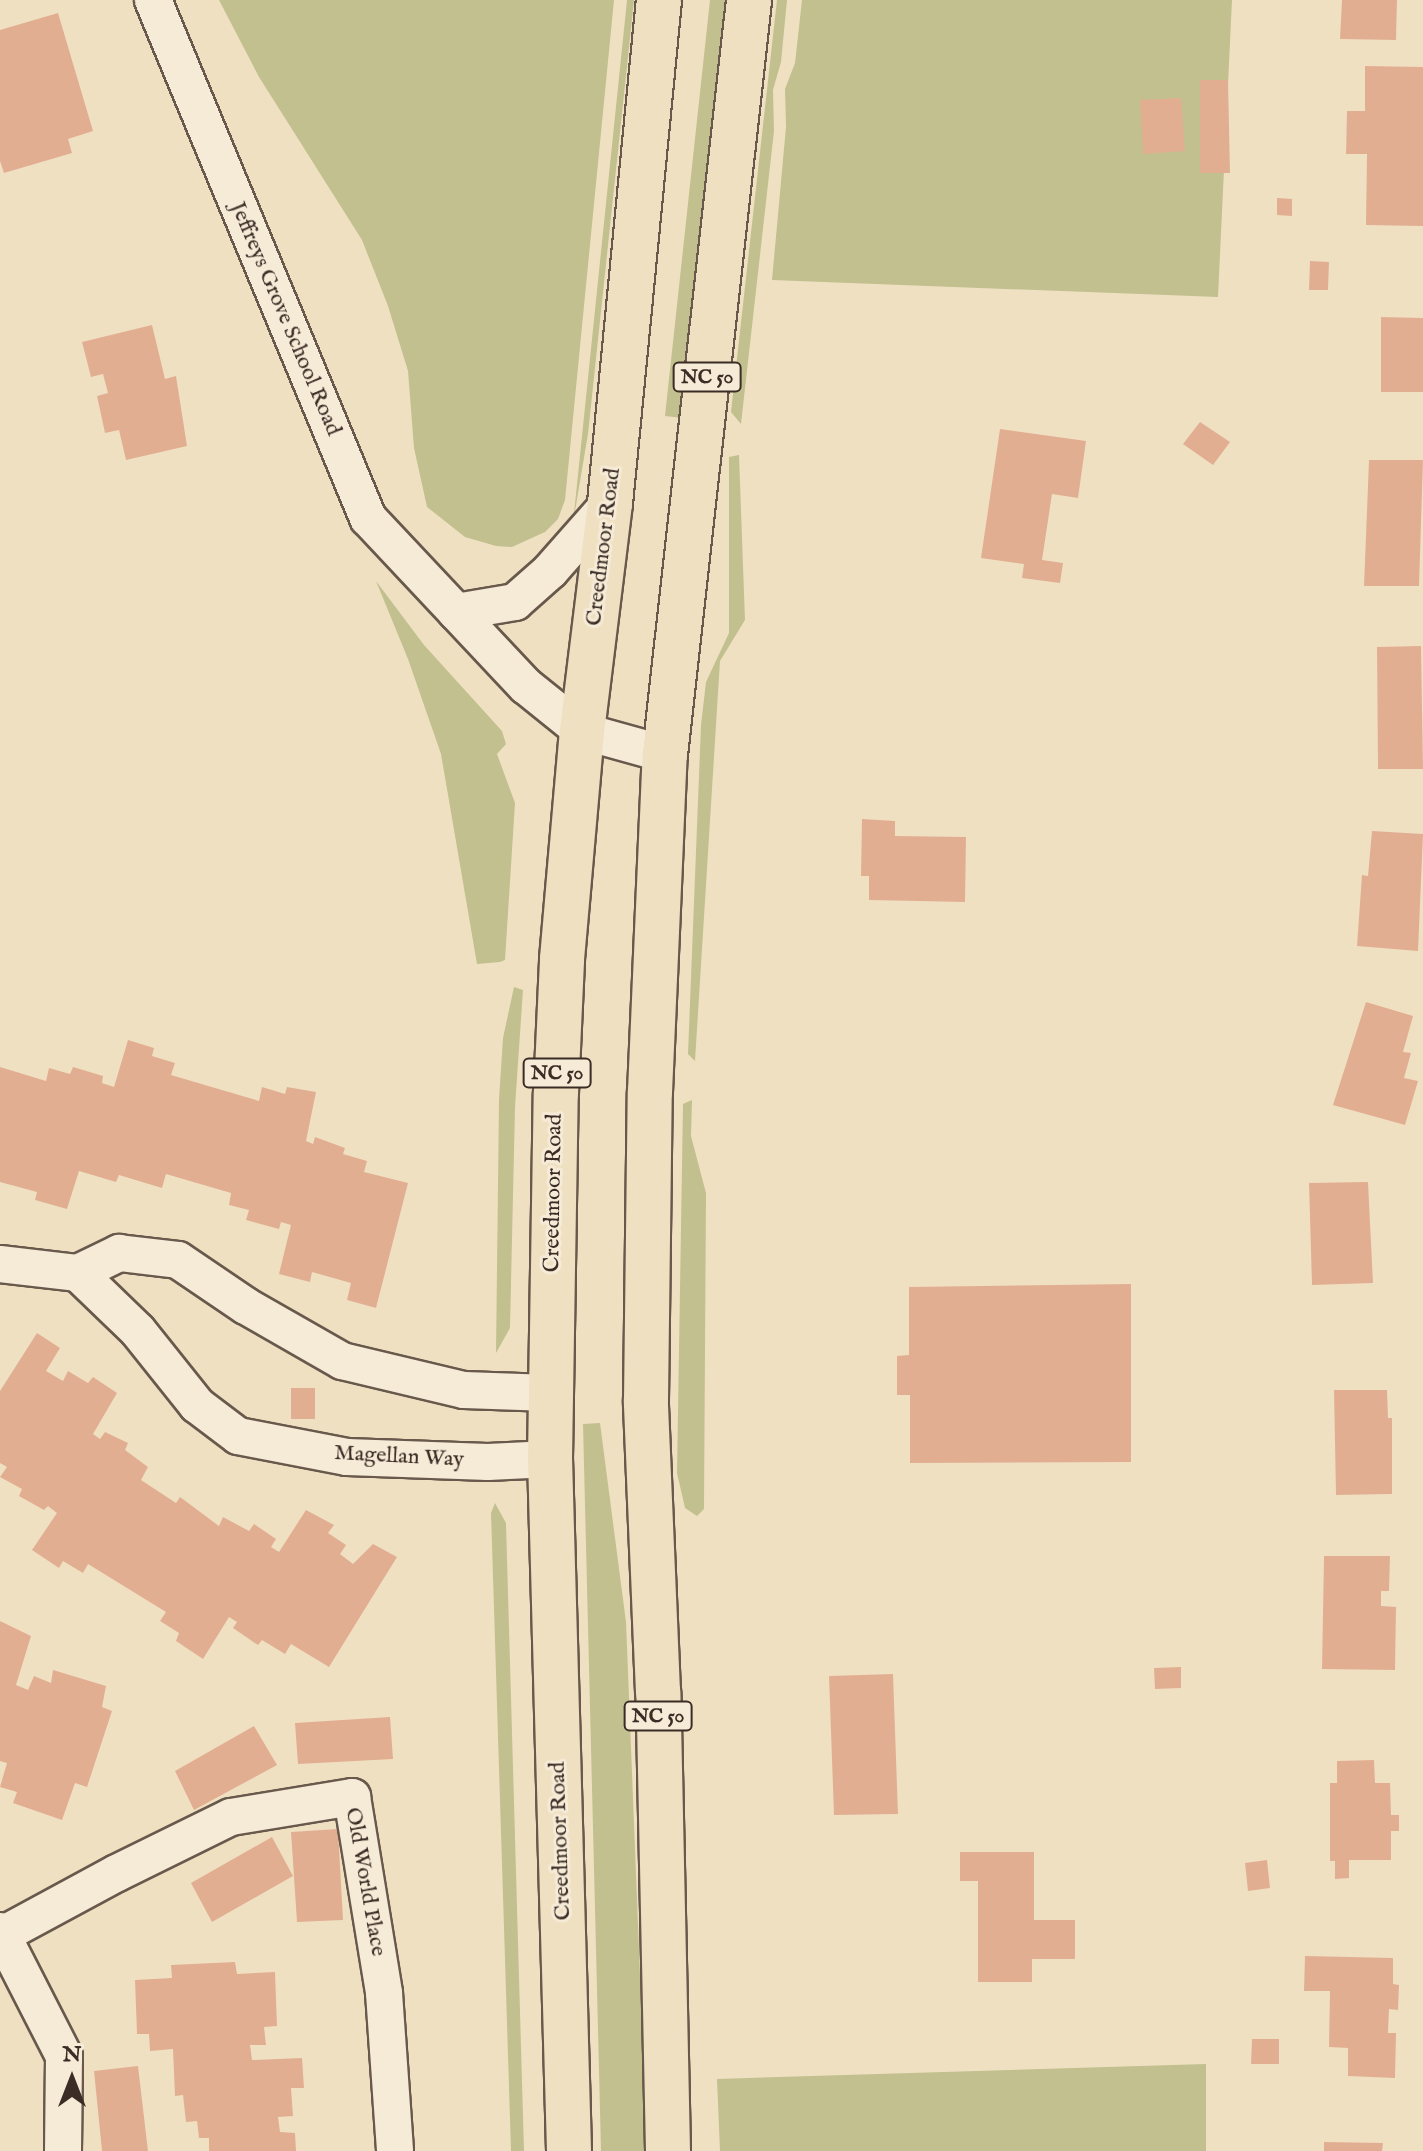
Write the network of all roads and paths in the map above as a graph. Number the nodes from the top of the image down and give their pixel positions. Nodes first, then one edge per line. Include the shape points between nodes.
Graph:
1 (153, 0) edge
2 (659, 0) edge
3 (749, 0) edge
4 (610, 503) junction
5 (456, 612) junction
6 (582, 731) junction
7 (665, 754) junction
8 (0, 1264) edge
9 (78, 1273) junction
10 (550, 1393) junction
11 (550, 1459) junction
12 (2, 1933) edge
13 (63, 2151) edge
14 (395, 2151) edge
15 (569, 2151) edge
16 (668, 2151) edge

1 - 5 street, Jeffreys Grove School Road via 368,518
2 - 4 main road, Creedmoor Road / NC 50
3 - 7 main road, NC 50
4 - 5 street via 515,602
4 - 6 main road, Creedmoor Road / NC 50
5 - 6 street, Jeffreys Grove School Road via 526,686
6 - 7 street, Jeffreys Grove School Road
6 - 10 main road, Creedmoor Road / NC 50 via 561,974
7 - 16 main road, NC 50 via 645,1281
8 - 9 street
9 - 10 street via 119,1253 178,1260 342,1361 464,1390
9 - 11 street, Magellan Way via 138,1331 197,1405 238,1436 347,1457
10 - 11 main road, Creedmoor Road / NC 50
11 - 15 main road, Creedmoor Road / NC 50
12 - 13 street via 64,2056
12 - 14 street, Old World Place via 231,1817 352,1797 384,1993

